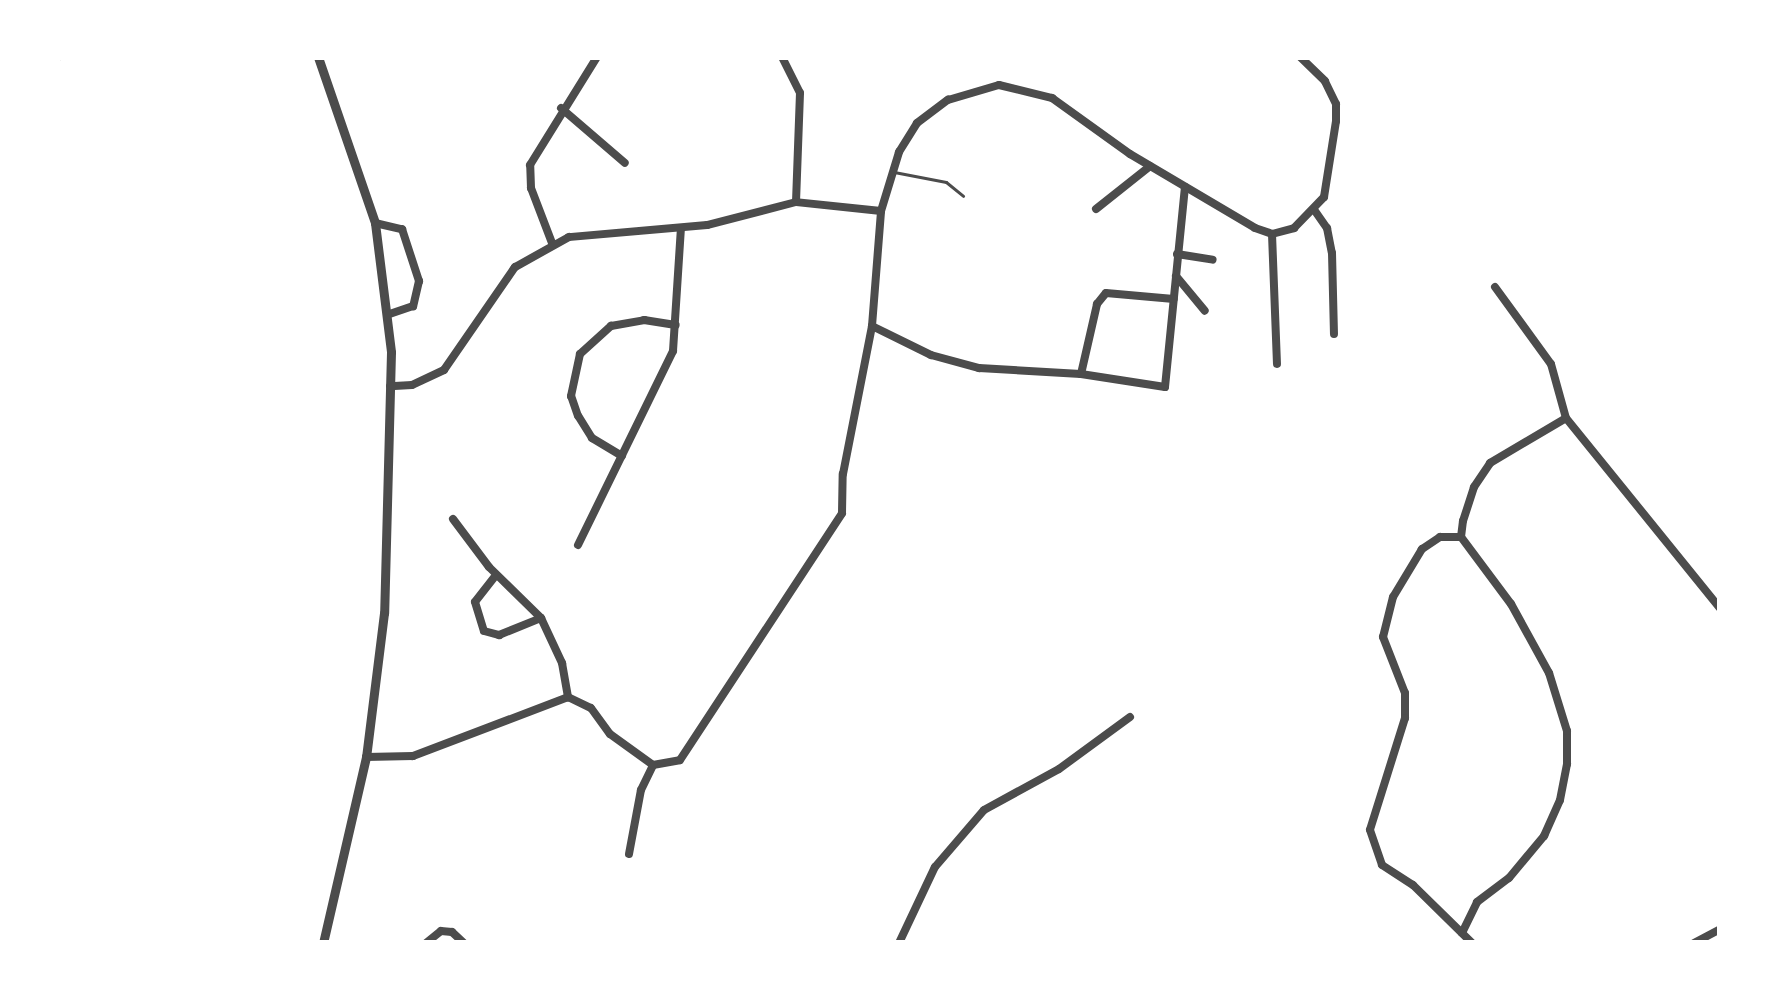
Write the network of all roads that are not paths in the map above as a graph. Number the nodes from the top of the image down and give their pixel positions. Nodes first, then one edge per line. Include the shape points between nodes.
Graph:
1 (318, 57) edge
2 (596, 57) edge
3 (1300, 57) edge
4 (788, 59) edge
5 (561, 108) junction
6 (625, 163) dead end
7 (1150, 166) junction
8 (892, 171) junction
9 (1185, 187) junction
10 (963, 196) dead end
11 (796, 202) junction
12 (1096, 209) dead end
13 (881, 211) junction
14 (1315, 211) junction
15 (375, 224) junction
16 (681, 228) junction
17 (1272, 234) junction
18 (551, 243) junction
19 (1177, 254) junction
20 (1213, 260) dead end
21 (1176, 276) junction
22 (1495, 286) dead end
23 (1174, 299) junction
24 (1205, 311) dead end
25 (390, 314) junction
26 (676, 326) junction
27 (872, 326) junction
28 (1334, 334) dead end
29 (1277, 364) dead end
30 (1081, 374) junction
31 (391, 386) junction
32 (1566, 418) junction
33 (622, 457) junction
34 (453, 519) dead end
35 (1461, 537) junction
36 (578, 545) dead end
37 (496, 575) junction
38 (1720, 608) edge
39 (542, 618) junction
40 (568, 697) junction
41 (1130, 717) dead end
42 (366, 757) junction
43 (653, 765) junction
44 (628, 854) dead end
45 (1720, 928) edge
46 (1462, 933) junction
47 (323, 943) edge
48 (426, 943) edge
49 (464, 943) edge
50 (899, 943) edge
51 (1472, 943) edge
52 (1694, 943) edge

1 - 15 street
2 - 5 street
3 - 14 street via 1336,104 1329,177
4 - 11 street via 800,93
5 - 6 street
5 - 18 street via 530,165
7 - 8 street via 1052,98 999,85 929,112
7 - 9 street
7 - 12 street
8 - 10 lane via 946,182
8 - 13 street
9 - 17 street
9 - 19 street
11 - 13 street
11 - 16 street
13 - 27 street
14 - 17 street
14 - 28 street via 1332,253
15 - 25 street
15 - 25 street via 402,229 419,281 412,306
16 - 18 street
16 - 26 street
17 - 29 street
18 - 31 street via 495,289 444,370
19 - 20 street
19 - 21 street
21 - 23 street
21 - 24 street
22 - 32 street via 1552,364
23 - 30 street via 1106,293
23 - 30 street via 1166,388
25 - 31 street
26 - 33 street via 673,351
26 - 33 street via 611,326 580,354 571,396 578,416 592,438
27 - 30 street via 931,356 979,368
27 - 43 street via 842,474 842,513 680,760
31 - 42 street via 385,613
32 - 35 street via 1490,464 1467,502
32 - 38 street
33 - 36 street
34 - 37 street
35 - 46 street via 1549,673 1568,764 1544,836 1477,902
35 - 46 street via 1440,537 1422,549 1387,614 1384,637 1406,718 1371,833 1382,865
37 - 39 street
37 - 39 street via 476,602 484,631 509,632
39 - 40 street
40 - 42 street via 413,756
40 - 43 street
41 - 50 street via 984,810 935,867
42 - 47 street
43 - 44 street
45 - 52 street
46 - 51 street
48 - 49 street via 441,931

